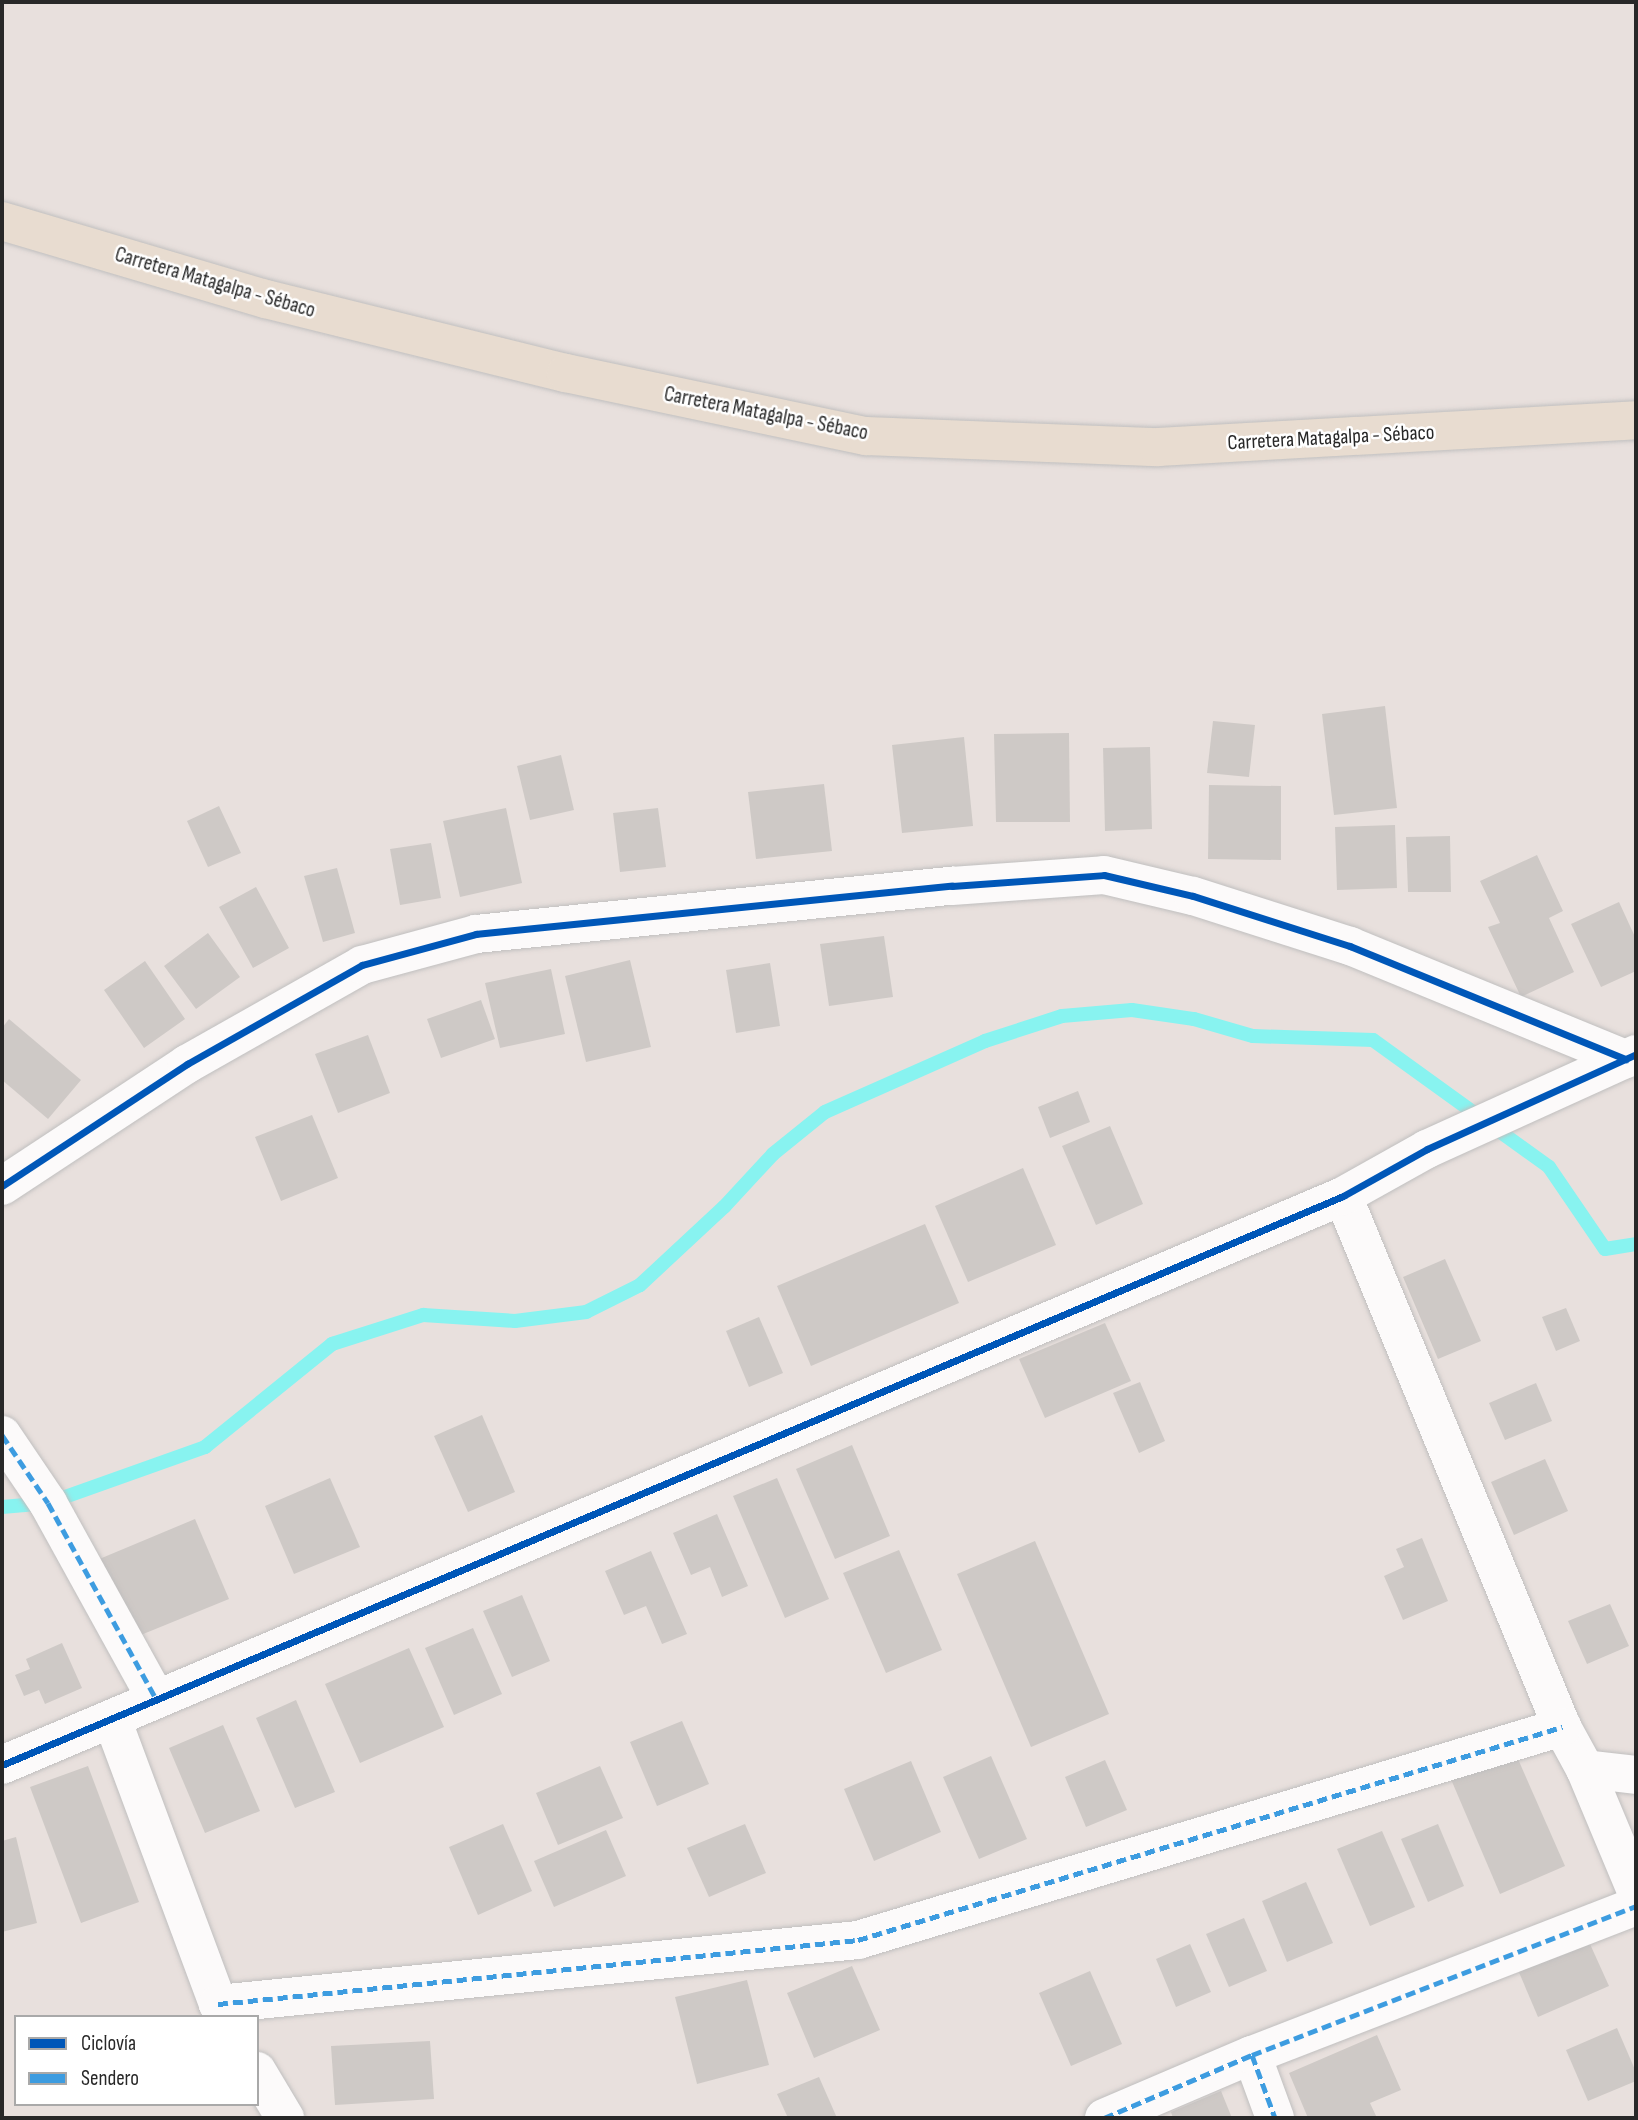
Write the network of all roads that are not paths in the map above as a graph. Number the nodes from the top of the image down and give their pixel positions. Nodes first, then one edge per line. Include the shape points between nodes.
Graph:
1 (2, 221) edge
2 (1636, 419) edge
3 (1631, 1056) edge
4 (2, 1186) edge
5 (1342, 1196) junction
6 (2, 1435) edge
7 (156, 1699) junction
8 (112, 1720) junction
9 (1562, 1727) junction
10 (2, 1765) edge
11 (1586, 1769) junction
12 (1636, 1775) edge
13 (1636, 1891) edge
14 (1636, 1906) edge
15 (221, 2011) edge
16 (1252, 2055) junction
17 (259, 2074) edge
18 (285, 2118) edge
19 (1104, 2118) edge
20 (1275, 2118) edge

1 - 2 main road, Carretera Matagalpa - Sébaco via 266,299 566,373 866,436 1158,447
3 - 4 street via 1350,946 1193,896 1104,875 953,886 476,934 362,965 187,1063
3 - 5 street via 1427,1149
5 - 7 street
5 - 9 street
6 - 7 street via 48,1503
7 - 8 street
8 - 10 street
8 - 15 street
9 - 11 street
9 - 15 street via 858,1940
11 - 12 street
11 - 13 street
14 - 16 street
16 - 19 street
16 - 20 street
17 - 18 street

